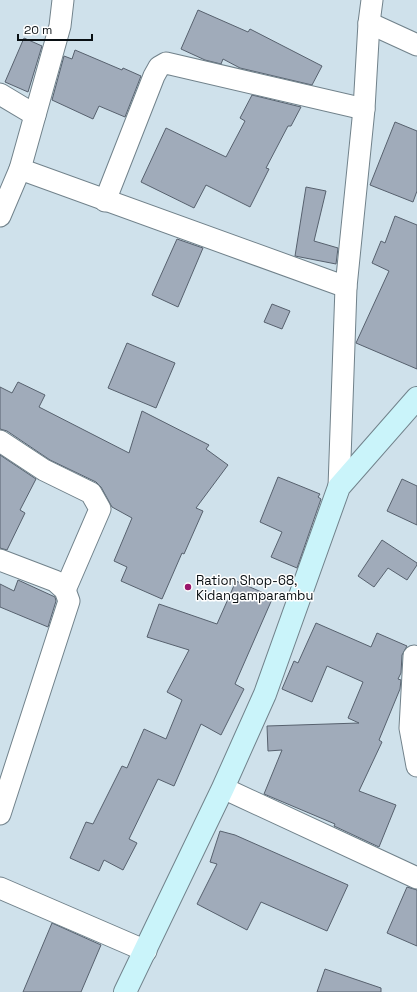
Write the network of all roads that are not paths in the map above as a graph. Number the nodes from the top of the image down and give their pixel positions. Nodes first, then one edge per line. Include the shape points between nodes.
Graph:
1 (63, 0) edge
2 (372, 0) edge
3 (369, 23) junction
4 (417, 45) edge
5 (0, 94) edge
6 (364, 109) junction
7 (35, 115) junction
8 (20, 169) junction
9 (105, 201) junction
10 (0, 216) edge
11 (346, 287) junction
12 (417, 398) edge
13 (0, 441) edge
14 (339, 487) junction
15 (0, 560) edge
16 (65, 590) junction
17 (414, 656) dead end
18 (417, 766) edge
19 (223, 788) junction
20 (0, 814) edge
21 (417, 878) edge
22 (0, 888) edge
23 (146, 951) junction
24 (125, 992) edge

1 - 7 street via 60,26
2 - 3 street
3 - 4 street
3 - 6 street
5 - 7 street
6 - 9 street via 166,63 159,66 154,76
6 - 11 street
7 - 8 street
8 - 9 street
8 - 10 street
9 - 11 street
11 - 14 street
12 - 14 main road
13 - 16 street via 44,470 91,493 100,509
14 - 19 main road via 265,694
15 - 16 street via 55,581
16 - 20 street via 69,601
17 - 18 street via 410,728
19 - 21 street
19 - 23 main road
22 - 23 street
23 - 24 main road

